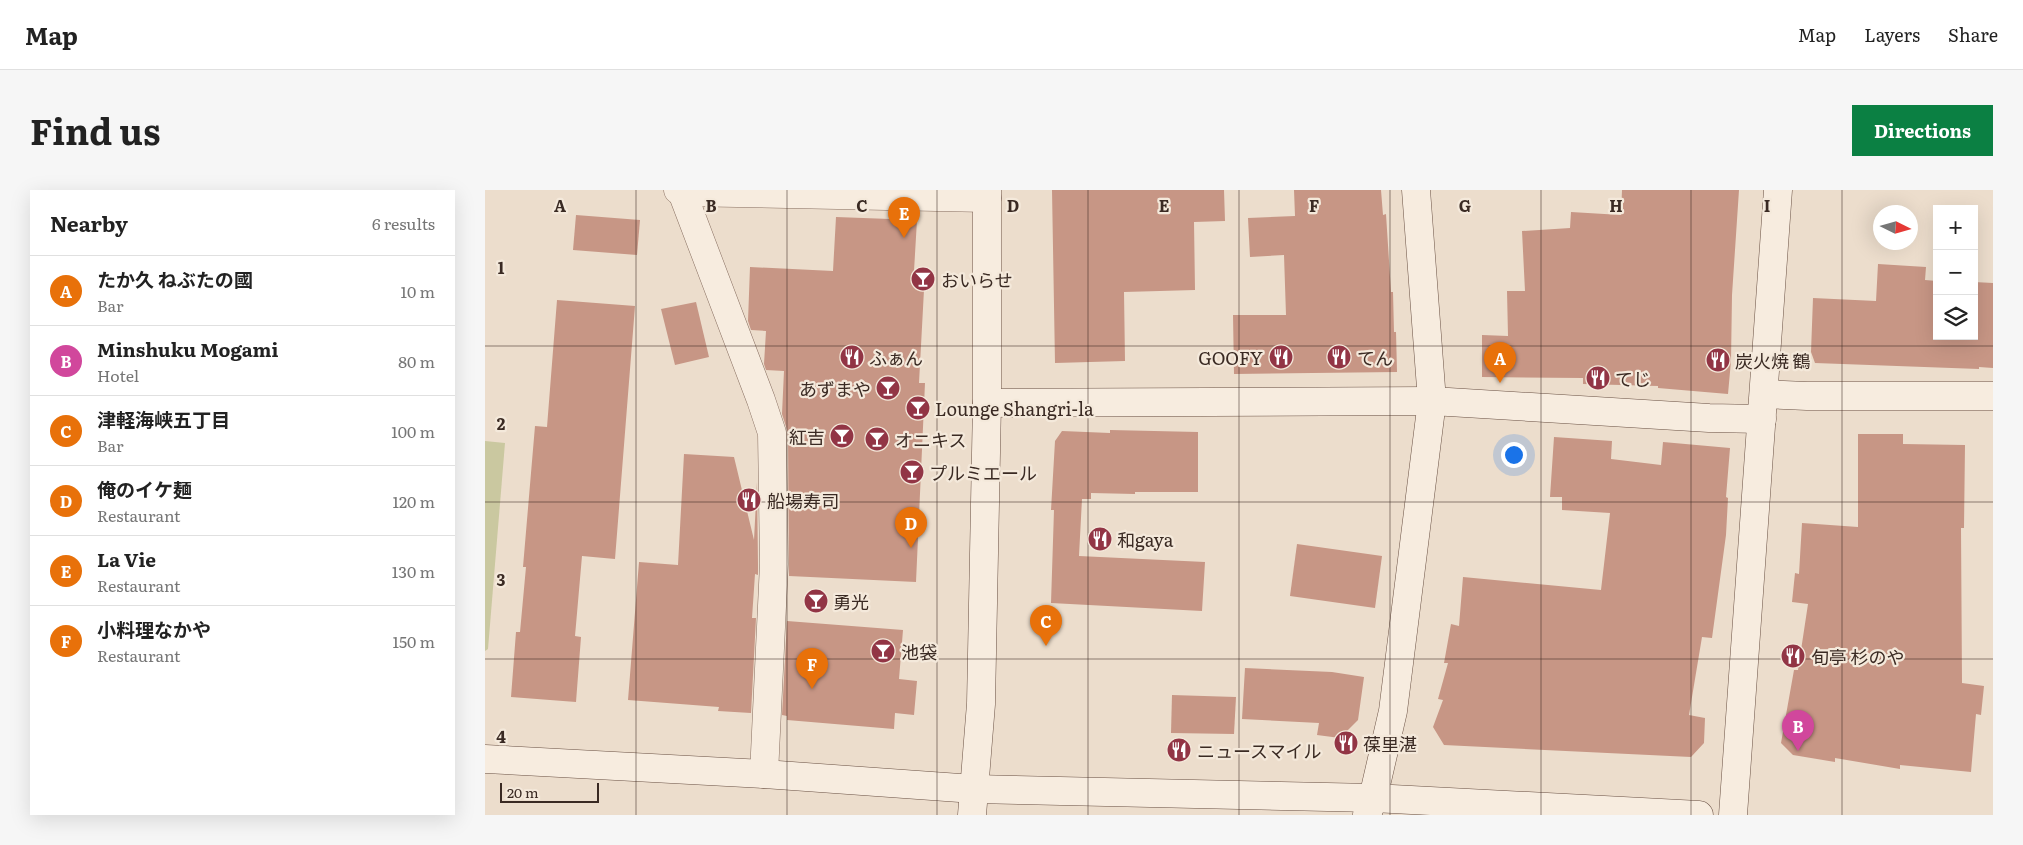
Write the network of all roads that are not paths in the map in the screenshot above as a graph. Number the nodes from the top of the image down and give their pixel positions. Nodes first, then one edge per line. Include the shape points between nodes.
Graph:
1 (1416, 190) edge
2 (1778, 190) edge
3 (680, 191) edge
4 (987, 194) edge
5 (1993, 396) edge
6 (1432, 401) junction
7 (987, 403) junction
8 (1763, 407) junction
9 (485, 759) edge
10 (764, 774) junction
11 (973, 802) edge
12 (1370, 806) edge
13 (1699, 815) edge
14 (1733, 815) edge

1 - 6 street
2 - 8 street
3 - 4 street
3 - 10 street via 772,433 774,564
4 - 7 street
5 - 8 street via 1807,396
6 - 7 street
6 - 8 street via 1709,418
6 - 12 street via 1393,711
7 - 11 street via 981,704
8 - 14 street
9 - 10 street
10 - 11 street
11 - 12 street
12 - 13 street

